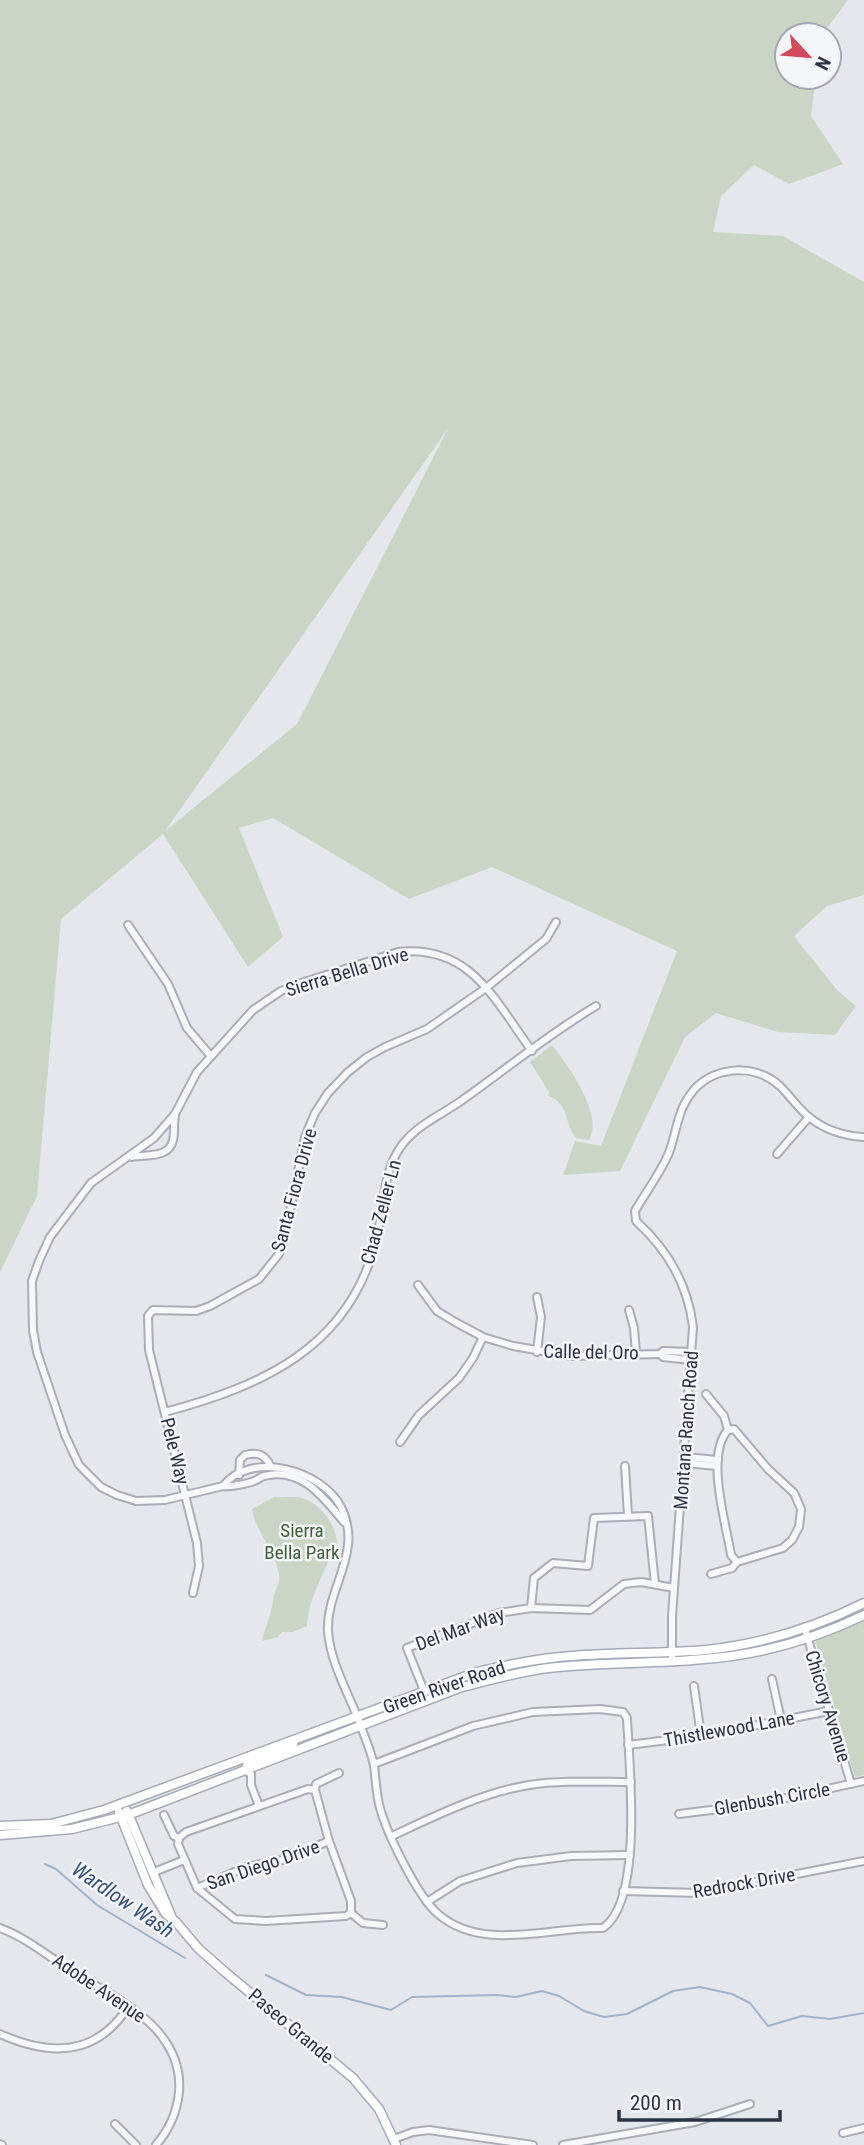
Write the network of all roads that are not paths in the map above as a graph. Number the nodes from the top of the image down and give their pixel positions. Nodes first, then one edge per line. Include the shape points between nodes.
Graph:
1 (556, 922) dead end
2 (128, 925) dead end
3 (486, 988) junction
4 (596, 1006) dead end
5 (532, 1051) junction
6 (210, 1055) junction
7 (175, 1114) junction
8 (809, 1117) junction
9 (864, 1138) edge
10 (777, 1154) dead end
11 (130, 1157) junction
12 (418, 1284) dead end
13 (537, 1297) dead end
14 (153, 1310) joint
15 (629, 1310) dead end
16 (483, 1337) junction
17 (537, 1352) junction
18 (636, 1353) junction
19 (691, 1356) junction
20 (706, 1394) dead end
21 (165, 1412) junction
22 (728, 1430) junction
23 (400, 1442) dead end
24 (684, 1460) junction
25 (717, 1463) junction
26 (625, 1466) dead end
27 (271, 1468) junction
28 (239, 1475) junction
29 (244, 1482) junction
30 (223, 1486) junction
31 (187, 1495) junction
32 (628, 1516) junction
33 (346, 1523) junction
34 (737, 1562) junction
35 (711, 1574) dead end
36 (655, 1584) junction
37 (674, 1588) junction
38 (193, 1593) dead end
39 (864, 1603) edge
40 (531, 1608) junction
41 (864, 1615) edge
42 (806, 1633) junction
43 (672, 1652) junction
44 (672, 1661) junction
45 (772, 1679) dead end
46 (694, 1686) dead end
47 (424, 1691) junction
48 (829, 1711) junction
49 (357, 1717) junction
50 (781, 1720) junction
51 (361, 1726) junction
52 (307, 1734) junction
53 (701, 1736) junction
54 (628, 1745) junction
55 (374, 1763) junction
56 (246, 1770) junction
57 (339, 1773) dead end
58 (864, 1781) edge
59 (631, 1782) junction
60 (851, 1784) junction
61 (251, 1785) dead end
62 (315, 1790) junction
63 (121, 1805) junction
64 (259, 1806) junction
65 (679, 1814) dead end
66 (164, 1815) dead end
67 (125, 1816) junction
68 (0, 1826) edge
69 (0, 1835) edge
70 (392, 1836) junction
71 (179, 1838) junction
72 (329, 1842) junction
73 (630, 1855) junction
74 (184, 1860) junction
75 (864, 1861) edge
76 (154, 1872) junction
77 (197, 1888) junction
78 (623, 1891) junction
79 (427, 1902) junction
80 (351, 1913) junction
81 (172, 1918) junction
82 (383, 1925) dead end
83 (0, 1928) edge
84 (128, 2007) junction
85 (0, 2034) edge
86 (750, 2104) dead end
87 (115, 2124) dead end
88 (864, 2128) edge
89 (843, 2133) dead end
90 (395, 2142) edge
91 (136, 2145) edge
92 (156, 2145) edge
93 (533, 2145) edge
94 (564, 2145) edge

1 - 3 street, Santa Fiora Drive via 545,939
2 - 6 street via 168,984 187,1028
3 - 5 street, Sierra Bella Drive
3 - 6 street, Sierra Bella Drive via 450,959 423,951 398,952 281,992 253,1010
3 - 14 street, Santa Fiora Drive via 427,1029 367,1057 328,1093 304,1137 279,1254 259,1279 197,1311
4 - 5 street, Chad Zeller Ln
5 - 21 street, Chad Zeller Ln via 413,1132 400,1146 392,1161 363,1278 349,1305 321,1338 288,1364 235,1391
6 - 7 street, Sierra Bella Drive
7 - 11 street, Sierra Bella Drive
7 - 11 street, Sierra Bella Drive via 168,1150
8 - 9 street via 834,1131
8 - 10 street
8 - 19 street, Montana Ranch Road via 779,1085 753,1071 711,1076 682,1108 668,1155 634,1217 655,1237 681,1281 691,1310
11 - 31 street, Sierra Bella Drive via 91,1182 50,1237 32,1281 33,1330 71,1453 83,1471 101,1487 136,1501
12 - 16 street, Calle del Oro via 437,1311
13 - 17 street via 541,1317
14 - 21 street, Pele Way via 148,1316 149,1350
15 - 18 street
16 - 17 street, Calle del Oro
16 - 23 street via 459,1378 419,1415
17 - 18 street, Calle del Oro via 584,1356
18 - 19 street, Calle del Oro
19 - 24 street, Montana Ranch Road
20 - 22 street via 724,1416
21 - 31 street, Pele Way
22 - 25 street
22 - 34 street via 734,1429 794,1493 801,1509 799,1527 783,1548
24 - 25 street
24 - 37 street, Montana Ranch Road
25 - 34 street via 731,1555
26 - 32 street
27 - 28 street, Sierra Bella Drive via 248,1469
27 - 28 street via 262,1455 253,1453 240,1460
27 - 33 street, Sierra Bella Drive via 299,1472 318,1482 335,1498
28 - 29 street
28 - 30 street, Sierra Bella Drive
29 - 30 street, Sierra Bella Drive
29 - 33 street, Sierra Bella Drive via 275,1475 294,1478 322,1494
30 - 31 street, Sierra Bella Drive
31 - 38 street, Pele Way via 199,1566
32 - 36 street via 648,1516
32 - 40 street via 594,1518 588,1566 553,1563 534,1578
33 - 49 street, Sierra Bella Drive via 347,1559 328,1631
34 - 35 street
36 - 37 street, Del Mar Way
36 - 40 street, Del Mar Way via 624,1584 590,1610
37 - 43 street, Montana Ranch Road
39 - 42 main road, Green River Road
40 - 47 street, Del Mar Way via 499,1613 407,1648
41 - 42 main road, Green River Road
42 - 43 main road, Green River Road
42 - 44 main road, Green River Road via 740,1654
42 - 48 street, Chicory Avenue
43 - 44 street, Montana Ranch Road
43 - 47 main road, Green River Road via 570,1656 513,1664
44 - 51 main road, Green River Road via 520,1672 459,1688
45 - 50 street
46 - 53 street
47 - 49 main road, Green River Road
48 - 50 street, Thistlewood Lane
48 - 60 street, Chicory Avenue
49 - 51 street, Sierra Bella Drive
49 - 52 main road, Green River Road
50 - 53 street, Thistlewood Lane
51 - 55 street, Sierra Bella Drive
51 - 56 main road, Green River Road
52 - 56 main road via 284,1749 248,1762
52 - 63 main road, Green River Road
53 - 54 street, Thistlewood Lane
54 - 55 street via 623,1712 533,1712 473,1726
54 - 59 street
55 - 70 street, Sierra Bella Drive via 379,1806
56 - 67 main road, Green River Road
57 - 62 street via 316,1784
58 - 60 street, Glenbush Circle
59 - 70 street via 528,1785 484,1797
59 - 73 street
60 - 65 street, Glenbush Circle via 759,1804
61 - 64 street
62 - 64 street
62 - 72 street
63 - 67 main road, Paseo Grande
63 - 68 main road, Green River Road via 51,1824
64 - 71 street
66 - 71 street
67 - 69 main road, Green River Road via 72,1829
67 - 76 main road, Paseo Grande
67 - 81 main road, Paseo Grande via 153,1896
70 - 79 street, Sierra Bella Drive
71 - 74 street
72 - 77 street, San Diego Drive via 282,1860 246,1867
72 - 80 street via 351,1901
73 - 78 street
73 - 79 street via 517,1863 460,1881
74 - 76 street
74 - 77 street
75 - 78 street, Redrock Drive via 699,1893
76 - 81 main road, Paseo Grande
77 - 80 street via 228,1915 245,1921
78 - 79 street via 614,1917 603,1928 529,1936 459,1927
80 - 82 street via 363,1923
81 - 90 main road, Paseo Grande via 216,1964 353,2078 379,2109
83 - 84 street, Adobe Avenue
84 - 85 street via 97,2037 71,2047 36,2048
84 - 92 street, Adobe Avenue via 162,2035 179,2073 173,2119
86 - 94 street via 695,2122
87 - 91 street
88 - 89 street
90 - 93 street via 429,2130

